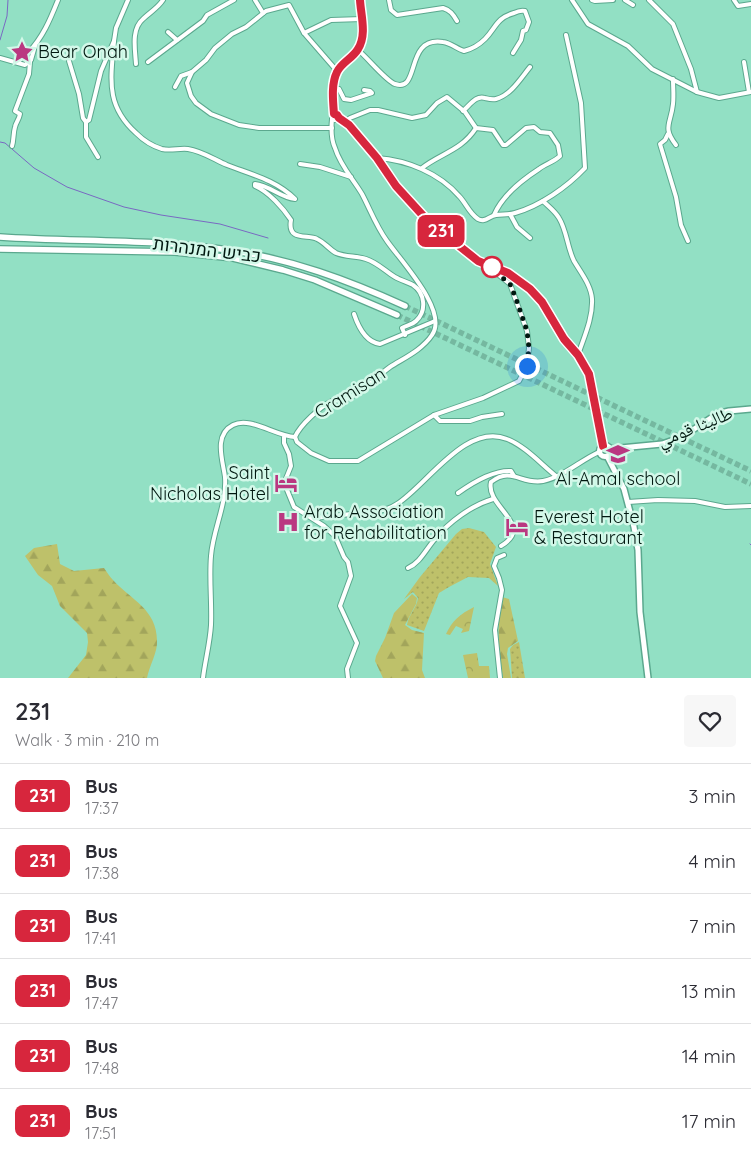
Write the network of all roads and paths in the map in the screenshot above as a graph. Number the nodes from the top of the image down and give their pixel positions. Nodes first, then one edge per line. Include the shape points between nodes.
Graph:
1 (58, 0) edge
2 (128, 0) edge
3 (164, 0) edge
4 (234, 0) edge
5 (255, 0) edge
6 (291, 0) edge
7 (360, 0) edge
8 (389, 0) edge
9 (572, 0) edge
10 (592, 0) edge
11 (614, 0) edge
12 (625, 0) edge
13 (649, 0) edge
14 (734, 0) edge
15 (751, 4) edge
16 (289, 5) junction
17 (633, 5) dead end
18 (263, 13) junction
19 (362, 19) junction
20 (457, 21) dead end
21 (168, 32) dead end
22 (304, 33) junction
23 (566, 35) dead end
24 (177, 40) junction
25 (114, 42) junction
26 (35, 46) junction
27 (358, 50) junction
28 (513, 53) dead end
29 (0, 58) edge
30 (69, 61) dead end
31 (16, 62) junction
32 (30, 62) junction
33 (148, 62) dead end
34 (744, 62) dead end
35 (136, 64) dead end
36 (530, 67) dead end
37 (192, 72) junction
38 (337, 72) junction
39 (673, 80) junction
40 (175, 87) dead end
41 (334, 88) junction
42 (364, 90) dead end
43 (697, 92) junction
44 (750, 92) edge
45 (463, 111) junction
46 (334, 120) junction
47 (344, 121) junction
48 (86, 122) junction
49 (476, 128) junction
50 (668, 134) junction
51 (12, 146) dead end
52 (676, 146) dead end
53 (98, 157) dead end
54 (377, 158) junction
55 (300, 164) dead end
56 (422, 168) junction
57 (352, 177) junction
58 (543, 201) junction
59 (510, 214) junction
60 (494, 215) junction
61 (0, 237) edge
62 (530, 238) dead end
63 (688, 241) dead end
64 (0, 249) edge
65 (487, 265) junction
66 (405, 306) tunnel mouth
67 (354, 314) dead end
68 (397, 315) tunnel mouth
69 (435, 321) junction
70 (405, 335) junction
71 (578, 355) junction
72 (751, 409) edge
73 (502, 414) dead end
74 (434, 415) junction
75 (284, 437) junction
76 (294, 437) junction
77 (603, 446) junction
78 (610, 449) junction
79 (599, 452) junction
80 (607, 456) junction
81 (556, 476) junction
82 (515, 477) junction
83 (458, 494) dead end
84 (493, 499) junction
85 (628, 502) junction
86 (751, 506) edge
87 (314, 518) junction
88 (501, 546) dead end
89 (504, 555) dead end
90 (408, 568) dead end
91 (203, 678) edge
92 (348, 678) edge
93 (500, 678) edge
94 (648, 678) edge

1 - 26 street
2 - 25 street via 116,28
3 - 35 street via 136,26
4 - 24 street via 207,15 204,21
5 - 18 street
6 - 16 street
7 - 19 street
8 - 20 street via 391,10 397,15 442,8 453,14
9 - 39 street via 588,24 628,46 652,69
10 - 11 street
12 - 17 street
13 - 43 street via 673,24
14 - 15 street via 738,6
16 - 18 street
16 - 22 street
18 - 37 street via 215,48
19 - 22 street via 332,20
19 - 27 street
21 - 24 street
22 - 38 street
23 - 58 street via 581,103 585,168
24 - 33 street
25 - 48 street via 101,71
25 - 70 street via 113,102 130,128 155,146 188,149 256,174 283,189 295,199 255,184 288,215 295,234 316,238 345,256 379,264 412,285 420,293 424,309 417,321 402,328
26 - 31 street
26 - 32 street
27 - 28 street via 393,83 401,85 411,77 416,55 430,43 445,42 464,52 470,50 485,39 503,17 522,10 529,22
27 - 38 street
29 - 31 street
30 - 48 street
31 - 32 street via 25,65
32 - 51 street via 29,74 15,111 20,114 20,119 15,127
34 - 44 street
36 - 45 street via 504,96 490,100 477,97
37 - 40 street via 181,76
37 - 46 street via 187,83 196,104 211,114 239,124 259,128
38 - 41 street
39 - 43 street
39 - 50 street
41 - 42 street via 339,89 344,99 351,100 372,93
41 - 46 street
43 - 44 street via 718,98
45 - 47 street via 447,97 426,115 412,118 370,110
45 - 49 street
46 - 47 street
46 - 47 street
46 - 57 street via 332,137 335,149
47 - 54 street
48 - 53 street via 86,137
49 - 56 street via 452,152
49 - 60 street via 493,130 502,145 506,145 526,128 534,127 540,132 550,133 558,145 560,156 520,183 498,206
50 - 52 street
50 - 63 street via 660,144
54 - 56 street
54 - 65 street via 396,186 427,220
55 - 57 street
56 - 60 street via 454,191 480,220
57 - 69 street via 378,228 423,289
58 - 59 street
58 - 71 street via 558,216 565,229 568,245 592,298 589,323
59 - 60 street
59 - 62 street
61 - 66 highway, כביש המנהרות via 171,244 253,254 331,275
64 - 68 highway, כביש המנהרות via 175,252 220,256 314,280
65 - 71 street via 508,273 530,289
65 - 74 street via 510,284 516,299 527,331 527,366 514,384
67 - 70 street via 364,334 375,343
69 - 70 street
69 - 76 street, Cramisan via 433,334 414,352 347,399 333,401 324,407 304,422
71 - 77 street via 589,374
72 - 78 main road, طاليثا قومي via 718,414 682,437 662,444
73 - 74 street via 470,421 440,421
74 - 76 street via 358,461 329,461 311,453
75 - 76 street
75 - 87 street via 291,466 285,481 287,492 296,509
75 - 91 street via 249,422 234,424 226,430 221,441 224,490 211,554 211,626
77 - 78 main road
77 - 79 main road
78 - 80 main road
79 - 80 main road
79 - 81 street
80 - 85 main road
81 - 82 street via 543,481
81 - 87 street via 508,439 488,436 465,445 405,499 389,508
82 - 83 street via 503,471
82 - 84 street via 508,474 498,476 491,482
84 - 88 street via 509,516 513,526 513,535
84 - 90 street via 477,505 449,525 418,562
85 - 86 street via 658,500 726,507
85 - 94 main road via 638,550 640,612
87 - 92 street via 335,536 350,568 351,576 340,606 357,643
89 - 93 street via 496,558 494,566 502,590 495,630

